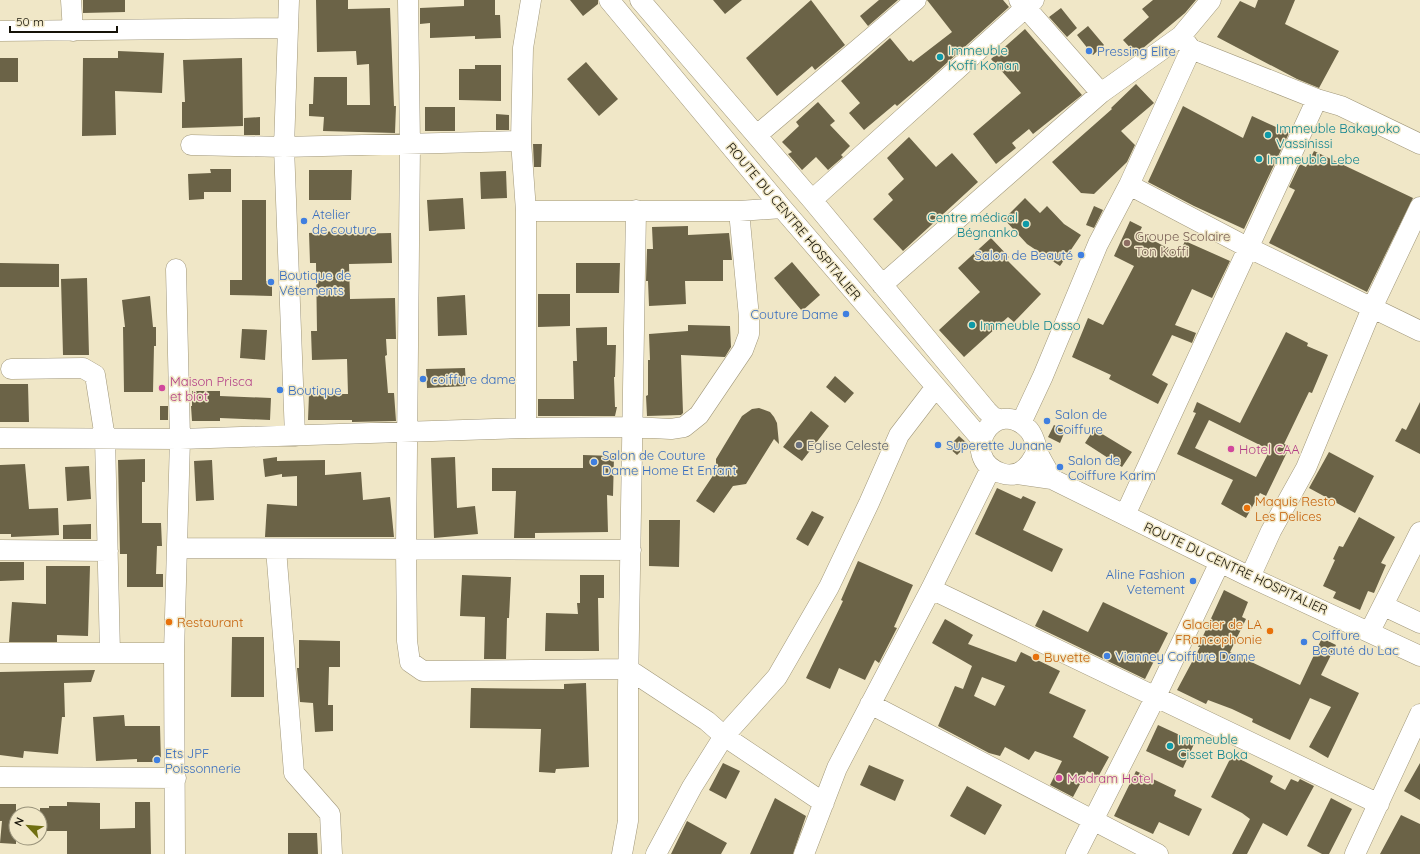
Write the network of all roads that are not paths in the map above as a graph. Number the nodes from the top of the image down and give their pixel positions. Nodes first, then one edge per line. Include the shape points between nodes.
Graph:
1 (71, 0) edge
2 (289, 0) edge
3 (408, 0) edge
4 (531, 0) edge
5 (609, 0) edge
6 (640, 0) edge
7 (916, 0) edge
8 (1211, 0) edge
9 (1026, 2) edge
10 (288, 28) junction
11 (0, 31) edge
12 (73, 31) junction
13 (1186, 43) junction
14 (1101, 93) junction
15 (1317, 99) junction
16 (757, 135) junction
17 (521, 141) junction
18 (410, 144) junction
19 (1420, 144) edge
20 (191, 145) dead end
21 (284, 147) junction
22 (1129, 185) junction
23 (812, 200) junction
24 (1420, 207) edge
25 (782, 208) junction
26 (636, 210) junction
27 (526, 211) junction
28 (739, 211) junction
29 (1249, 248) junction
30 (176, 269) dead end
31 (882, 284) junction
32 (1372, 308) junction
33 (1420, 331) edge
34 (11, 368) dead end
35 (936, 388) junction
36 (1000, 419) junction
37 (1021, 424) junction
38 (526, 428) junction
39 (633, 428) junction
40 (407, 433) junction
41 (295, 436) junction
42 (0, 438) edge
43 (106, 438) junction
44 (180, 439) junction
45 (981, 439) junction
46 (1037, 450) junction
47 (991, 468) junction
48 (1017, 474) junction
49 (1052, 479) junction
50 (1125, 515) junction
51 (1420, 532) edge
52 (177, 548) junction
53 (276, 549) junction
54 (406, 549) junction
55 (0, 550) edge
56 (631, 550) junction
57 (108, 551) junction
58 (1220, 562) junction
59 (1250, 577) junction
60 (931, 589) junction
61 (1384, 606) junction
62 (1420, 623) edge
63 (1370, 631) junction
64 (0, 653) edge
65 (110, 653) junction
66 (174, 653) junction
67 (1420, 656) edge
68 (628, 669) junction
69 (1156, 696) junction
70 (870, 704) junction
71 (1420, 714) edge
72 (724, 736) junction
73 (0, 777) edge
74 (176, 778) junction
75 (824, 803) junction
76 (1379, 804) junction
77 (1092, 820) junction
78 (175, 854) edge
79 (332, 854) edge
80 (622, 854) edge
81 (656, 854) edge
82 (804, 854) edge
83 (1076, 854) edge
84 (1158, 854) edge
85 (1355, 854) edge

1 - 12 street
2 - 10 street
3 - 18 street
4 - 17 street via 523,48
5 - 25 street, ROUTE DU CENTRE HOSPITALIER
6 - 16 street, ROUTE DU CENTRE HOSPITALIER
7 - 16 street
8 - 13 street
9 - 14 street
9 - 23 street
10 - 12 street
10 - 21 street
11 - 12 street
13 - 14 street
13 - 15 street
13 - 22 street
14 - 31 street
15 - 19 street via 1341,106
15 - 29 street
16 - 23 street, ROUTE DU CENTRE HOSPITALIER
17 - 18 street
17 - 27 street
18 - 21 street
18 - 40 street
20 - 21 street
21 - 41 street
22 - 29 street
22 - 37 street via 1098,244
23 - 31 street, ROUTE DU CENTRE HOSPITALIER
24 - 32 street
25 - 28 street
25 - 35 street, ROUTE DU CENTRE HOSPITALIER
26 - 27 street
26 - 28 street
26 - 39 street
27 - 38 street
28 - 39 street via 749,317 749,334 743,350 699,415 684,427
29 - 32 street
29 - 50 street
30 - 44 street
31 - 36 street, ROUTE DU CENTRE HOSPITALIER via 987,411
32 - 33 street
32 - 59 street via 1306,468 1271,531
34 - 43 street via 83,368 95,376
35 - 45 street, ROUTE DU CENTRE HOSPITALIER
35 - 72 street via 899,436 829,588 777,677
36 - 37 street via 1012,419
36 - 45 street via 988,428
37 - 46 street via 1030,431
38 - 39 street
38 - 40 street
39 - 56 street
40 - 41 street
40 - 54 street
41 - 44 street
42 - 43 street
43 - 44 street
43 - 57 street
44 - 52 street
45 - 47 street via 985,460
46 - 48 street via 1030,463
46 - 49 street
47 - 48 street via 1007,475
47 - 60 street
48 - 49 street, ROUTE DU CENTRE HOSPITALIER
49 - 50 street, ROUTE DU CENTRE HOSPITALIER
50 - 58 street, ROUTE DU CENTRE HOSPITALIER
51 - 61 street
52 - 53 street
52 - 66 street
53 - 54 street
53 - 79 street via 294,773 330,814
54 - 56 street
54 - 68 street via 407,641 410,662 423,671
55 - 57 street
56 - 68 street
57 - 65 street
58 - 59 street, ROUTE DU CENTRE HOSPITALIER
58 - 69 street
59 - 63 street, ROUTE DU CENTRE HOSPITALIER
60 - 69 street
60 - 70 street
61 - 62 street
61 - 63 street
63 - 67 street, ROUTE DU CENTRE HOSPITALIER
64 - 65 street
65 - 66 street
66 - 74 street
68 - 72 street via 707,721
68 - 80 street via 628,821
69 - 76 street
69 - 77 street
70 - 75 street via 837,768
70 - 77 street
71 - 76 street
72 - 75 street
72 - 81 street via 692,787
73 - 74 street
74 - 78 street
75 - 82 street
76 - 85 street
77 - 83 street
77 - 84 street

